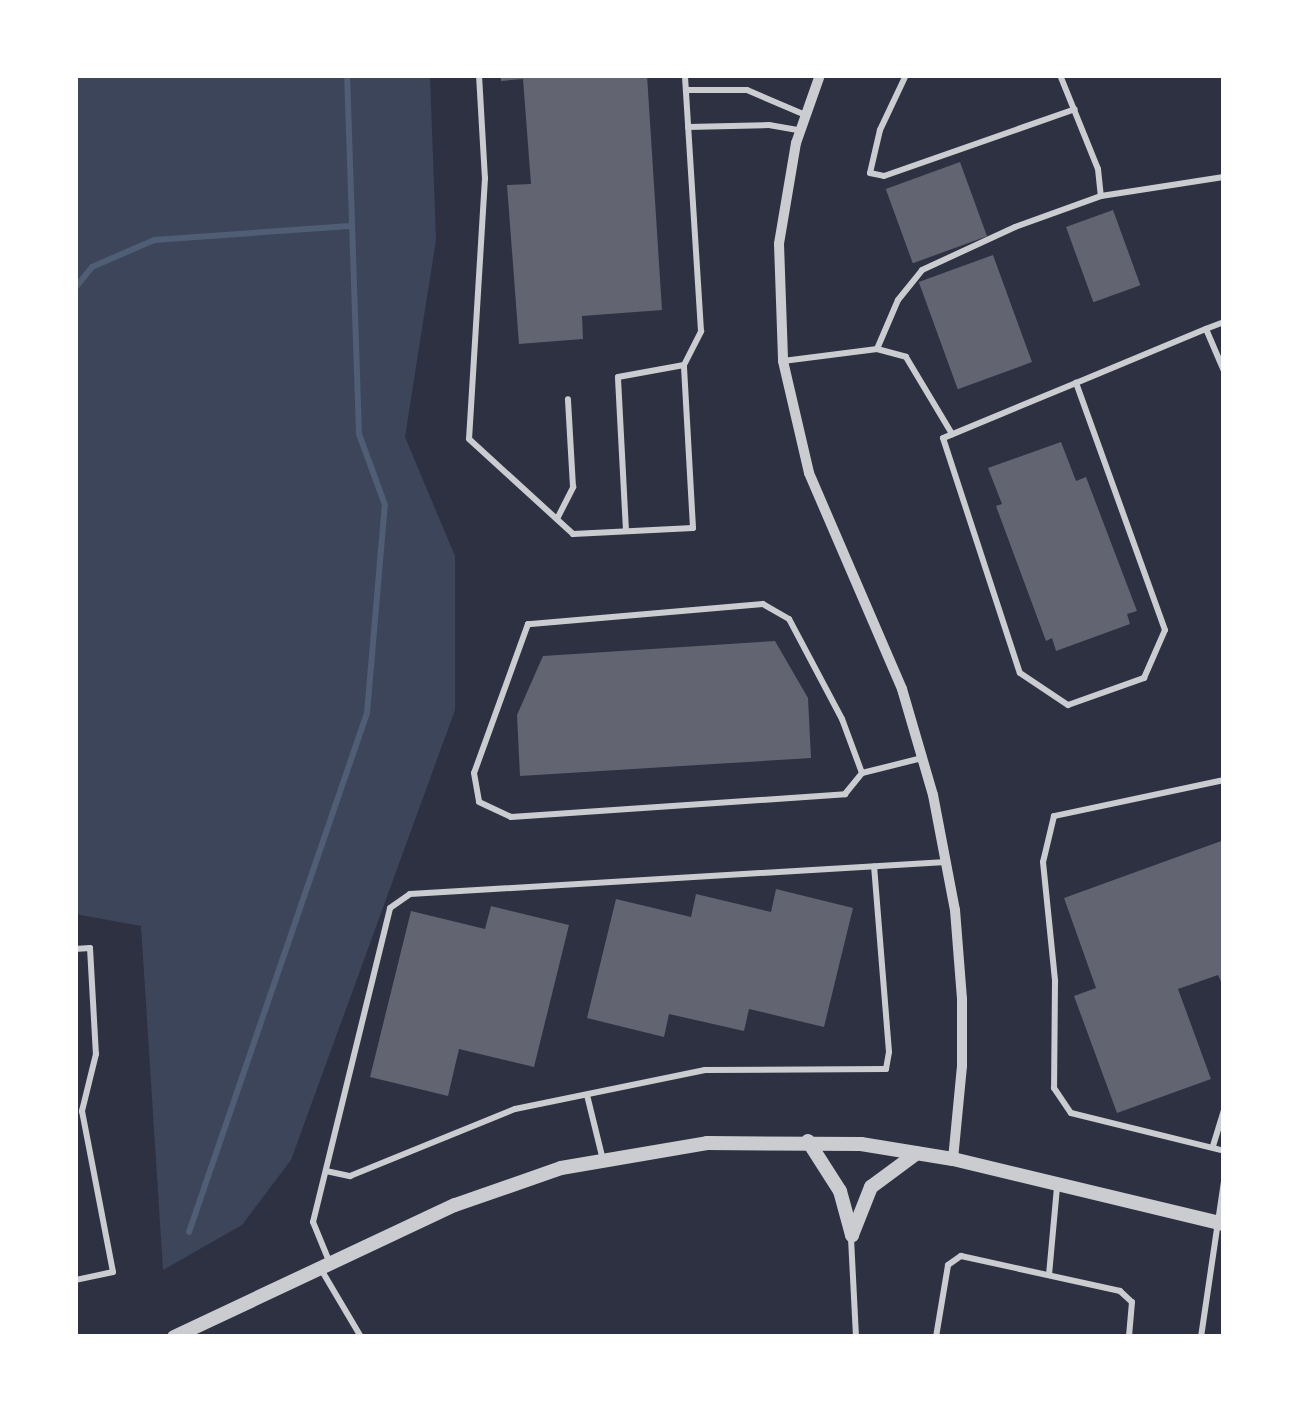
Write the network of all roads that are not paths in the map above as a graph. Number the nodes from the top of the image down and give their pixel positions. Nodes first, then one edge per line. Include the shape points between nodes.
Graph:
1 (478, 75) edge
2 (685, 75) edge
3 (820, 75) edge
4 (906, 75) edge
5 (1060, 75) edge
6 (686, 90) junction
7 (1075, 109) junction
8 (806, 115) junction
9 (688, 127) junction
10 (800, 130) junction
11 (1224, 177) edge
12 (1101, 196) junction
13 (1224, 322) edge
14 (1206, 329) junction
15 (877, 349) junction
16 (783, 361) junction
17 (684, 365) junction
18 (1224, 371) edge
19 (1076, 383) junction
20 (568, 399) dead end
21 (952, 434) junction
22 (557, 519) junction
23 (626, 531) junction
24 (922, 758) junction
25 (862, 772) junction
26 (1224, 780) edge
27 (946, 862) junction
28 (874, 867) junction
29 (75, 949) edge
30 (587, 1095) junction
31 (1224, 1110) edge
32 (808, 1141) junction
33 (1212, 1148) junction
34 (1224, 1151) edge
35 (917, 1153) junction
36 (953, 1159) junction
37 (603, 1160) junction
38 (326, 1171) junction
39 (1224, 1181) edge
40 (1057, 1184) junction
41 (1219, 1223) edge
42 (852, 1234) junction
43 (325, 1266) junction
44 (1049, 1275) junction
45 (75, 1280) edge
46 (174, 1337) edge
47 (361, 1337) edge
48 (856, 1337) edge
49 (936, 1337) edge
50 (1129, 1337) edge
51 (1201, 1337) edge

1 - 22 lane via 485,178 469,439
2 - 6 lane
3 - 8 street
4 - 7 lane via 870,173 884,176
5 - 7 lane
6 - 8 lane via 747,90
6 - 9 lane
7 - 12 lane
8 - 10 street
9 - 10 lane
9 - 17 lane via 701,331
10 - 16 street via 779,244
11 - 12 lane
12 - 15 lane via 922,270 898,300
13 - 14 lane
14 - 18 lane
14 - 19 lane
15 - 16 lane
15 - 21 lane via 906,357
16 - 24 street via 809,473 902,689
17 - 23 lane via 618,377
17 - 23 lane via 693,528
19 - 21 lane
19 - 21 lane via 1166,631 1144,678 1068,705 1020,673 943,437
20 - 22 lane via 573,487
22 - 23 lane via 573,534
24 - 25 lane
24 - 27 street
25 - 25 lane via 845,794 511,817 479,802 474,773 528,624 763,604 789,619
26 - 33 lane via 1054,815 1043,862 1054,1088 1071,1114
27 - 28 lane
27 - 36 street via 962,999
28 - 30 lane via 886,1069 705,1070
28 - 38 lane via 410,894 390,908
29 - 45 lane via 90,948 96,1054 82,1111 113,1272
30 - 37 lane
30 - 38 lane via 515,1108 350,1176
31 - 33 lane
32 - 35 street
32 - 37 street via 707,1143
32 - 42 street via 840,1191
33 - 34 lane
35 - 36 street
35 - 42 street via 871,1187
36 - 40 street
37 - 43 street via 455,1205
38 - 43 lane via 313,1222
39 - 41 lane
40 - 41 street
40 - 44 lane
41 - 51 lane
42 - 48 lane
43 - 46 street
43 - 47 lane
44 - 49 lane via 961,1256 948,1265
44 - 50 lane via 1120,1291 1132,1302

